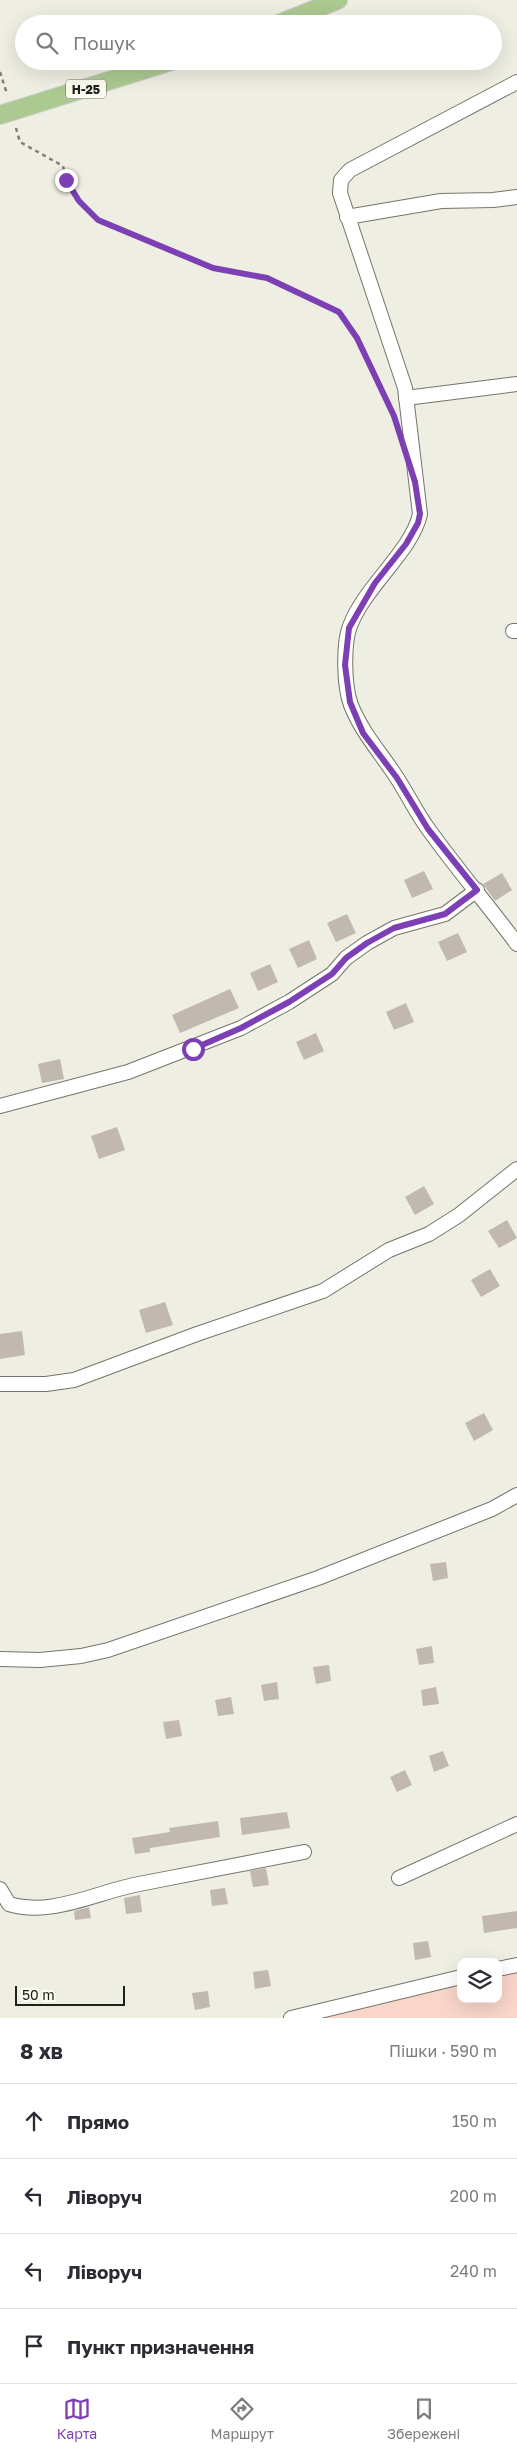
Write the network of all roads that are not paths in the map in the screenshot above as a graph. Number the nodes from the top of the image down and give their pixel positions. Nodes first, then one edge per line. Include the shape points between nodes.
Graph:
1 (338, 0) edge
2 (300, 15) edge
3 (143, 70) edge
4 (517, 82) edge
5 (0, 115) edge
6 (517, 197) edge
7 (347, 217) junction
8 (517, 384) edge
9 (406, 398) junction
10 (477, 890) junction
11 (517, 944) edge
12 (0, 1106) edge
13 (517, 1169) edge
14 (0, 1384) edge
15 (517, 1495) edge
16 (0, 1659) edge
17 (517, 1824) edge
18 (304, 1852) dead end
19 (399, 1878) dead end
20 (0, 1889) edge
21 (517, 1965) edge
22 (502, 1968) edge
23 (457, 1977) edge
24 (291, 2018) edge

1 - 2 main road
3 - 5 main road, Н-25
4 - 7 street via 350,170 341,180 340,193
6 - 7 street via 441,201
7 - 9 street
8 - 9 street
9 - 10 street via 420,514 406,544 370,590 349,628 345,665 350,702 363,733 397,778 428,829
10 - 11 street
10 - 12 street via 445,914 394,928 367,943 346,958 332,974 241,1028 128,1072
13 - 14 street via 459,1215 429,1234 389,1250 322,1290 74,1380
15 - 16 street via 492,1509 318,1578 146,1638 82,1656
17 - 19 street
18 - 20 street via 136,1884 44,1908 9,1904
21 - 22 street
23 - 24 street

